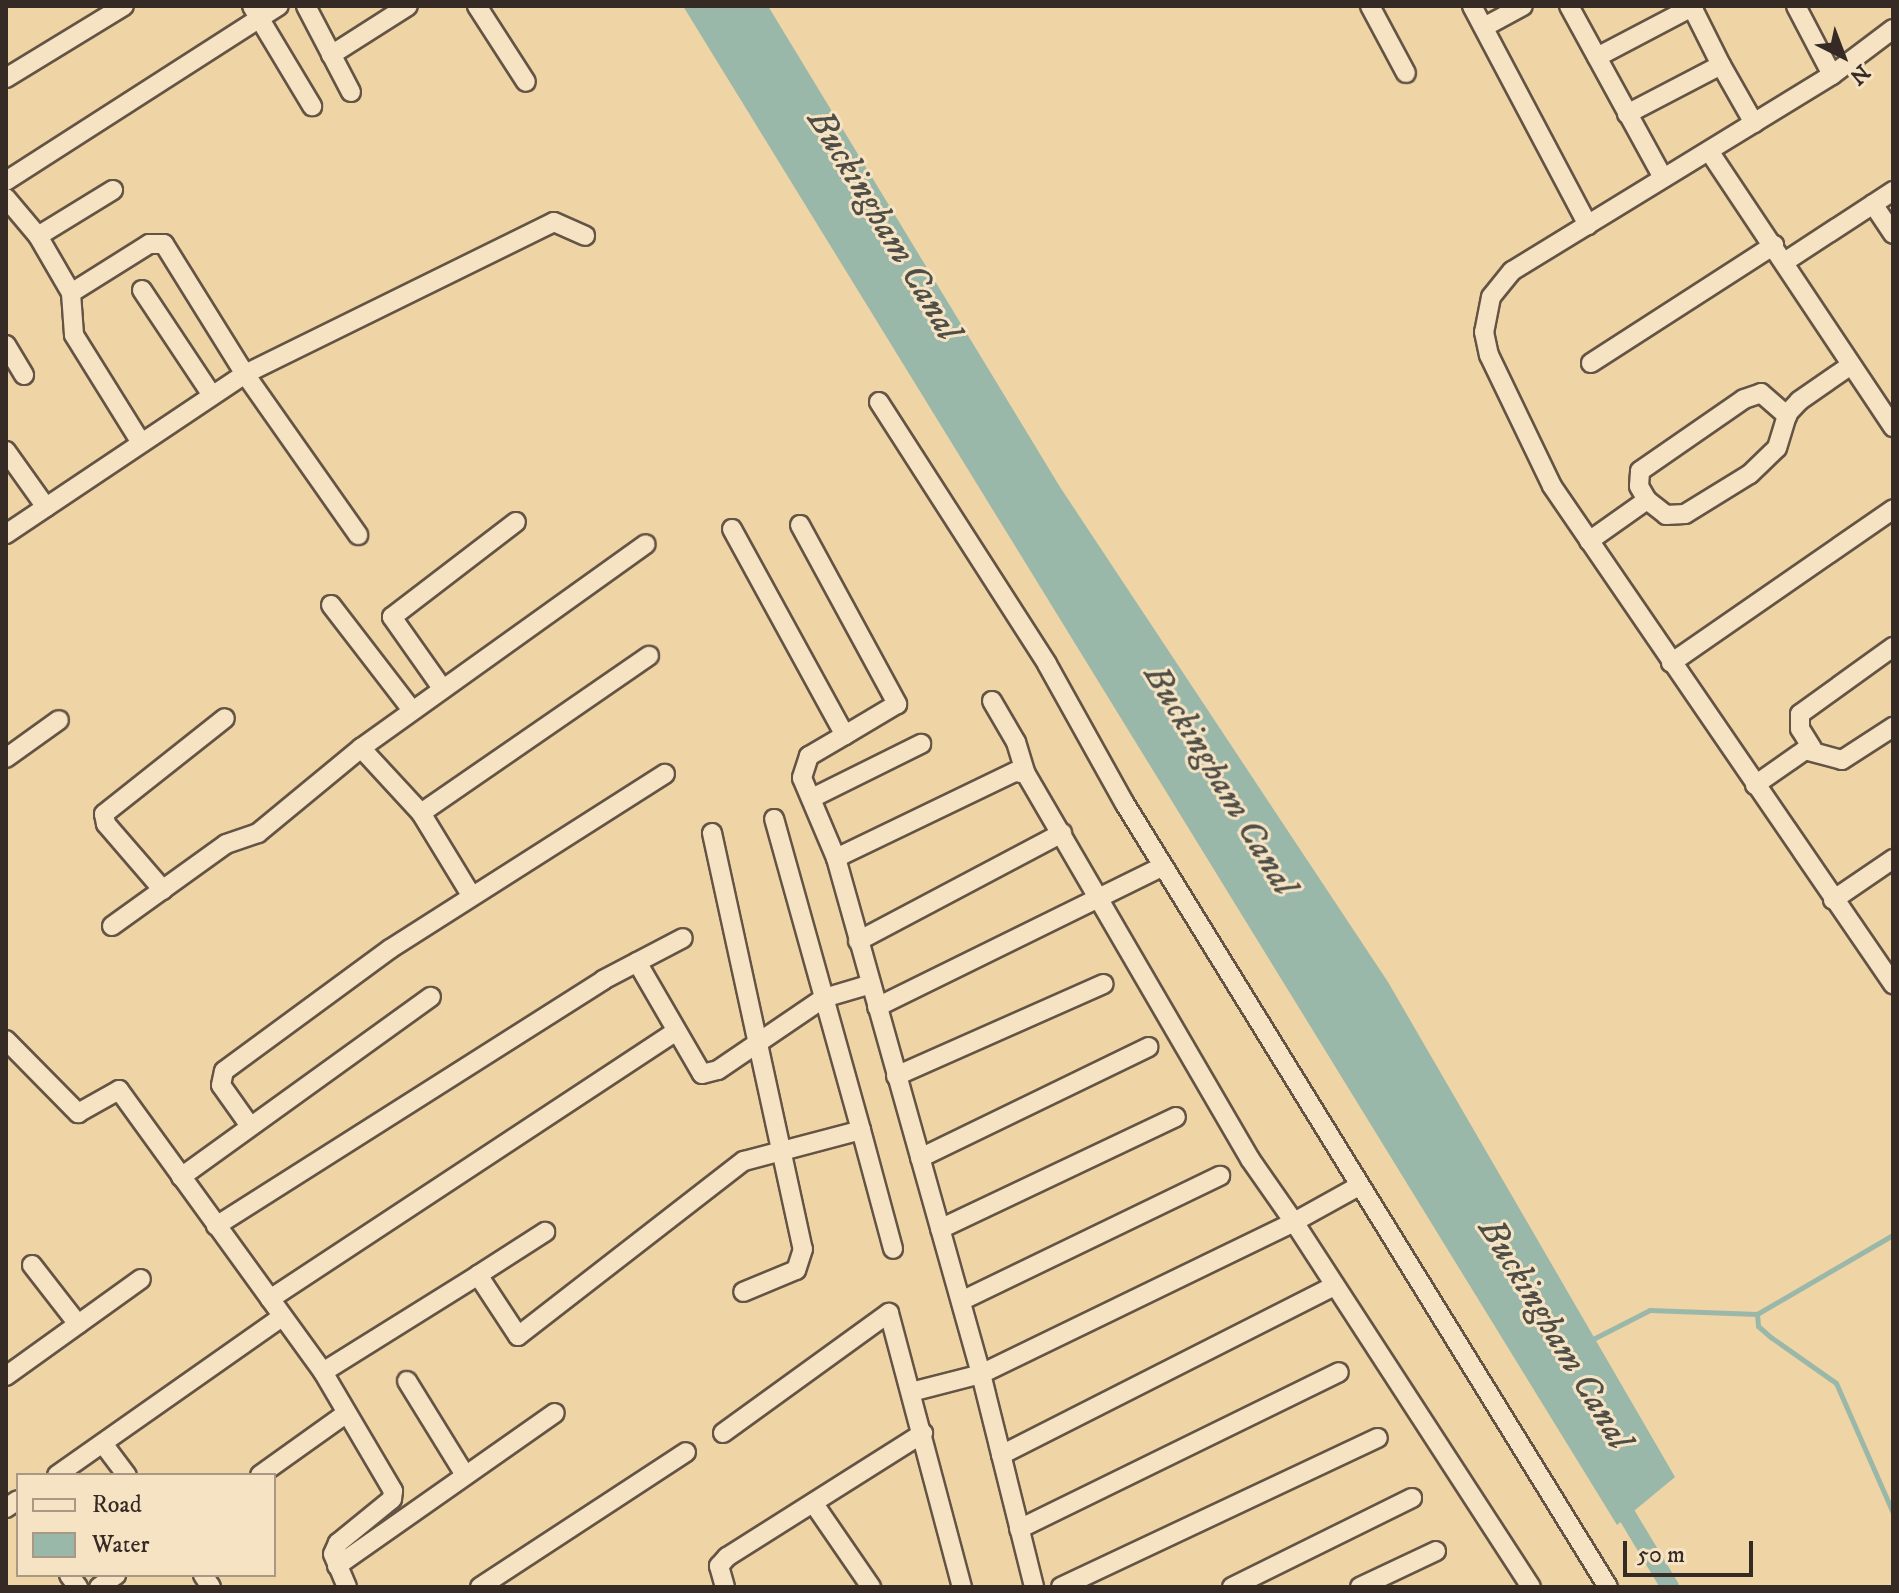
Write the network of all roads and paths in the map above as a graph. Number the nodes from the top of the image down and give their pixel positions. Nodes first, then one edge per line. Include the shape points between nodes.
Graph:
1 (124, 6) edge
2 (279, 6) edge
3 (306, 6) edge
4 (408, 6) edge
5 (477, 6) edge
6 (1370, 6) edge
7 (1472, 6) edge
8 (1523, 6) edge
9 (1569, 6) edge
10 (1693, 6) edge
11 (1796, 6) edge
12 (256, 13) edge
13 (1484, 27) junction
14 (1893, 29) edge
15 (331, 55) junction
16 (1597, 57) junction
17 (1721, 65) junction
18 (1406, 73) dead end
19 (1832, 75) junction
20 (6, 78) edge
21 (526, 82) dead end
22 (351, 92) dead end
23 (312, 106) dead end
24 (1627, 114) junction
25 (1754, 123) junction
26 (1709, 151) junction
27 (1663, 178) junction
28 (6, 181) edge
29 (113, 190) dead end
30 (1893, 191) edge
31 (6, 198) edge
32 (1873, 204) junction
33 (1588, 225) junction
34 (1893, 234) edge
35 (38, 236) junction
36 (585, 236) dead end
37 (1774, 245) junction
38 (1786, 261) junction
39 (142, 290) dead end
40 (71, 293) junction
41 (6, 345) edge
42 (1591, 363) dead end
43 (1851, 365) junction
44 (245, 374) junction
45 (24, 375) dead end
46 (211, 394) junction
47 (879, 402) dead end
48 (1787, 416) junction
49 (1893, 427) edge
50 (140, 441) junction
51 (6, 451) edge
52 (1647, 500) junction
53 (46, 507) junction
54 (1893, 509) edge
55 (516, 522) dead end
56 (800, 525) dead end
57 (732, 529) dead end
58 (6, 534) edge
59 (358, 535) dead end
60 (1589, 541) junction
61 (646, 544) dead end
62 (331, 605) dead end
63 (1893, 647) edge
64 (649, 656) dead end
65 (1671, 663) junction
66 (442, 688) junction
67 (992, 701) dead end
68 (412, 710) junction
69 (225, 718) dead end
70 (59, 720) dead end
71 (1893, 727) edge
72 (845, 735) junction
73 (921, 744) dead end
74 (361, 748) junction
75 (1812, 748) junction
76 (6, 758) edge
77 (665, 774) dead end
78 (1026, 774) junction
79 (1755, 785) junction
80 (812, 798) junction
81 (421, 813) junction
82 (774, 819) dead end
83 (712, 833) dead end
84 (1062, 833) junction
85 (836, 858) junction
86 (1893, 859) edge
87 (1163, 866) junction
88 (163, 890) junction
89 (471, 895) junction
90 (1100, 898) junction
91 (1833, 900) junction
92 (112, 926) dead end
93 (683, 938) dead end
94 (858, 941) junction
95 (637, 962) junction
96 (871, 984) junction
97 (1104, 984) dead end
98 (1893, 984) edge
99 (431, 997) dead end
100 (824, 998) junction
101 (877, 1007) junction
102 (676, 1031) junction
103 (6, 1040) edge
104 (759, 1043) junction
105 (1149, 1047) dead end
106 (896, 1076) junction
107 (1176, 1117) dead end
108 (250, 1126) junction
109 (861, 1130) junction
110 (778, 1148) junction
111 (920, 1158) junction
112 (1220, 1176) dead end
113 (181, 1177) junction
114 (1359, 1186) junction
115 (1294, 1222) junction
116 (216, 1226) junction
117 (940, 1229) junction
118 (545, 1232) dead end
119 (893, 1249) dead end
120 (32, 1265) dead end
121 (478, 1275) junction
122 (141, 1279) dead end
123 (1332, 1287) junction
124 (743, 1292) dead end
125 (270, 1299) junction
126 (961, 1301) junction
127 (282, 1317) junction
128 (78, 1324) junction
129 (323, 1372) junction
130 (1339, 1372) dead end
131 (981, 1374) junction
132 (6, 1376) edge
133 (407, 1381) dead end
134 (911, 1392) junction
135 (555, 1413) dead end
136 (344, 1415) junction
137 (723, 1433) dead end
138 (923, 1433) junction
139 (1378, 1438) dead end
140 (104, 1445) junction
141 (686, 1452) dead end
142 (1001, 1455) junction
143 (60, 1473) edge
144 (125, 1473) edge
145 (263, 1473) edge
146 (465, 1475) junction
147 (1412, 1498) dead end
148 (814, 1504) junction
149 (1019, 1529) junction
150 (1436, 1551) dead end
151 (337, 1566) junction
152 (347, 1587) edge
153 (480, 1587) edge
154 (725, 1587) edge
155 (871, 1587) edge
156 (962, 1587) edge
157 (1034, 1587) edge
158 (1061, 1587) edge
159 (1232, 1587) edge
160 (1360, 1587) edge
161 (1531, 1587) edge
162 (1608, 1587) edge

1 - 20 street
2 - 12 street
3 - 15 street
4 - 15 street
5 - 21 street
6 - 18 street
7 - 13 street
8 - 13 street
9 - 16 street
10 - 16 street
10 - 17 street
11 - 19 street
12 - 23 street
12 - 28 street
13 - 33 street
14 - 19 street
15 - 22 street
16 - 24 street
17 - 24 street
17 - 25 street
19 - 25 street
24 - 27 street
25 - 26 street
26 - 27 street
26 - 37 street
27 - 33 street
29 - 35 street
30 - 32 street
31 - 35 street
32 - 34 street
32 - 38 street
33 - 60 street via 1512,271 1491,297 1484,332 1489,355 1552,486
35 - 40 street
36 - 44 street via 554,222
37 - 38 street
37 - 42 street
38 - 43 street
39 - 46 street
40 - 44 street via 160,240
40 - 50 street via 74,335
41 - 45 street
43 - 48 street via 1799,401
43 - 49 street
44 - 46 street
44 - 59 street
46 - 50 street
47 - 87 street via 1047,664
48 - 52 street via 1777,448 1702,505 1672,517
48 - 52 street via 1761,393 1744,399 1640,471 1639,486
50 - 53 street
51 - 53 street
52 - 60 street
53 - 58 street
54 - 65 street
55 - 66 street via 392,617
56 - 72 street via 897,704
57 - 72 street
60 - 65 street
61 - 66 street
62 - 68 street
63 - 75 street via 1800,714 1800,729
64 - 81 street
65 - 79 street
66 - 68 street
67 - 78 street via 1016,742
68 - 74 street
69 - 88 street via 104,814 109,827
70 - 76 street
71 - 75 street via 1842,760
72 - 80 street via 804,762 802,778
73 - 80 street
74 - 81 street
74 - 88 street via 258,833 226,844
75 - 79 street
77 - 89 street
78 - 84 street
78 - 85 street via 1015,772
79 - 91 street
80 - 85 street
81 - 89 street
82 - 100 street
83 - 104 street
84 - 90 street
84 - 94 street
85 - 94 street
86 - 91 street
87 - 90 street
87 - 114 street
88 - 92 street
89 - 108 street via 224,1071 221,1085
90 - 101 street
90 - 115 street via 1245,1150
91 - 98 street
93 - 95 street
94 - 96 street
95 - 102 street
95 - 116 street
96 - 100 street
96 - 101 street
97 - 106 street
99 - 108 street
100 - 104 street
100 - 109 street
101 - 106 street
102 - 104 street via 702,1074 718,1070
102 - 125 street
103 - 113 street via 78,1113 119,1090
104 - 110 street
105 - 111 street
106 - 111 street
107 - 117 street
108 - 113 street
109 - 110 street
109 - 119 street
110 - 121 street via 744,1161 518,1336
110 - 124 street via 801,1240 801,1261 786,1276
111 - 117 street
112 - 126 street
113 - 116 street
114 - 115 street
114 - 162 street
115 - 123 street
115 - 131 street
116 - 125 street
117 - 126 street
118 - 121 street
120 - 128 street
121 - 129 street
122 - 128 street
123 - 142 street
123 - 161 street
125 - 127 street
126 - 131 street
127 - 129 street
127 - 140 street
128 - 132 street
129 - 136 street
130 - 149 street
131 - 134 street
131 - 142 street
133 - 146 street
134 - 137 street via 889,1313
134 - 138 street
135 - 146 street
136 - 145 street
136 - 151 street via 393,1491 392,1499 338,1543 333,1554
138 - 148 street
138 - 156 street
139 - 158 street
140 - 143 street
140 - 144 street
141 - 153 street
142 - 149 street
146 - 151 street
147 - 159 street
148 - 154 street via 727,1557 719,1566
148 - 155 street
149 - 157 street
150 - 160 street
151 - 152 street

